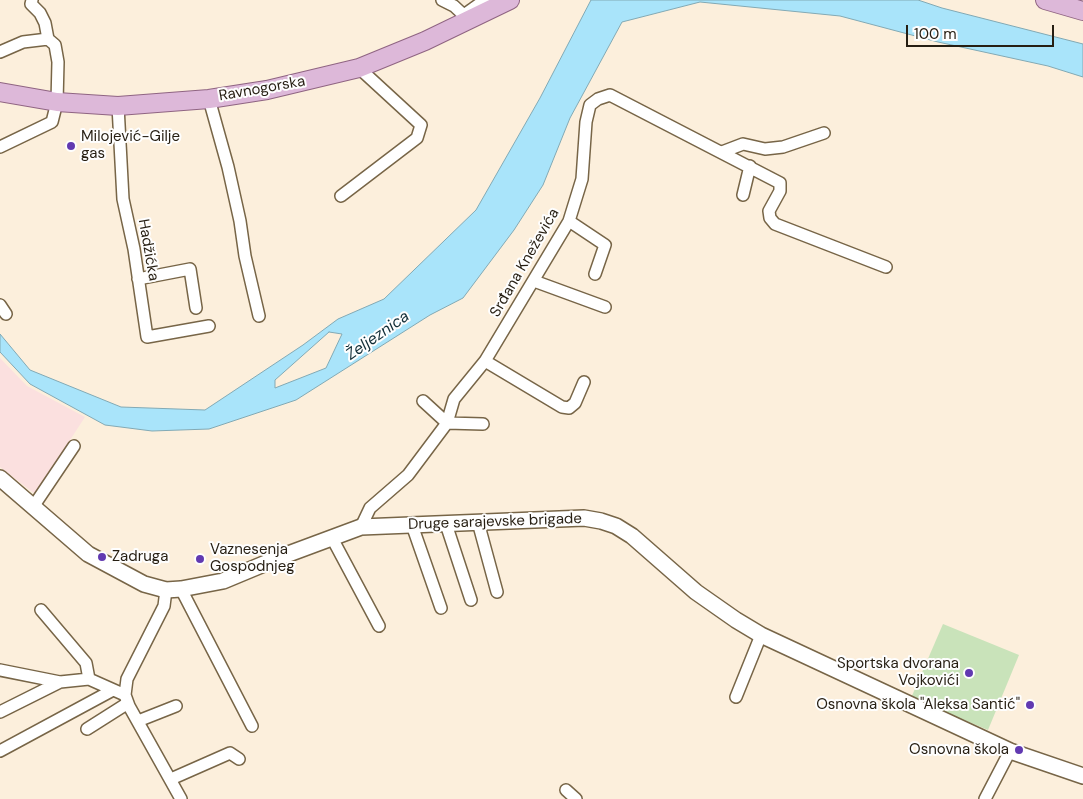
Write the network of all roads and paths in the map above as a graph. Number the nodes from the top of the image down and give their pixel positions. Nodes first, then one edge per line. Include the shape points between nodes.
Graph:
1 (32, 0) edge
2 (442, 0) edge
3 (485, 0) edge
4 (510, 0) edge
5 (1045, 0) edge
6 (1083, 11) edge
7 (467, 17) junction
8 (48, 39) junction
9 (0, 52) edge
10 (359, 68) junction
11 (0, 92) edge
12 (209, 99) junction
13 (57, 102) junction
14 (118, 106) junction
15 (824, 133) dead end
16 (0, 147) edge
17 (722, 152) junction
18 (750, 166) junction
19 (743, 195) dead end
20 (341, 196) dead end
21 (569, 221) junction
22 (886, 267) dead end
23 (595, 274) dead end
24 (138, 279) junction
25 (534, 281) junction
26 (605, 307) dead end
27 (196, 308) dead end
28 (259, 316) dead end
29 (209, 326) dead end
30 (485, 361) junction
31 (584, 382) dead end
32 (423, 401) dead end
33 (447, 423) junction
34 (483, 424) dead end
35 (74, 446) dead end
36 (0, 478) edge
37 (33, 506) junction
38 (478, 522) junction
39 (446, 524) junction
40 (412, 525) junction
41 (361, 527) junction
42 (332, 538) junction
43 (174, 590) junction
44 (497, 592) dead end
45 (470, 600) dead end
46 (441, 608) dead end
47 (40, 610) dead end
48 (379, 626) dead end
49 (761, 635) junction
50 (0, 670) edge
51 (89, 679) junction
52 (60, 682) junction
53 (113, 690) junction
54 (736, 697) dead end
55 (126, 699) junction
56 (176, 706) dead end
57 (0, 712) edge
58 (138, 721) junction
59 (252, 726) dead end
60 (87, 729) dead end
61 (0, 751) edge
62 (1010, 751) junction
63 (239, 759) dead end
64 (1083, 776) edge
65 (171, 779) junction
66 (566, 790) dead end
67 (181, 799) edge
68 (576, 799) edge
69 (985, 799) edge

1 - 8 street via 31,4 45,23
2 - 7 street
3 - 7 street
4 - 7 main road, Ravnogorska
5 - 6 main road
7 - 10 main road, Ravnogorska via 425,41
8 - 9 street via 23,42
8 - 13 street via 55,45 58,62
10 - 12 main road, Ravnogorska via 295,85
10 - 20 street via 421,124 417,138
11 - 13 main road, Ravnogorska
12 - 14 main road, Ravnogorska
12 - 28 street via 228,167
13 - 14 main road, Ravnogorska
13 - 16 street via 52,122
14 - 24 street, Hadžićka via 123,200
15 - 17 street via 783,147 765,149 743,144
17 - 18 street, Srđana Kneževića
17 - 21 street, Srđana Kneževića via 610,95 598,99 590,105 582,179
18 - 19 street
18 - 22 street, Srđana Kneževića via 780,183 780,191 769,211 774,224
21 - 23 street via 605,245
21 - 25 street, Srđana Kneževića
24 - 27 street via 190,269
24 - 29 street, Hadžićka via 148,337
25 - 26 street
25 - 30 street, Srđana Kneževića
30 - 31 street via 562,407 569,408 575,403
30 - 33 street, Srđana Kneževića via 454,400
32 - 33 street
33 - 34 street
33 - 41 street, Srđana Kneževića via 408,475 370,508
35 - 37 street
36 - 37 main road, Druge sarajevske brigade
37 - 43 main road, Druge sarajevske brigade via 88,554 144,584
38 - 39 main road, Druge sarajevske brigade
38 - 44 street
38 - 49 main road, Druge sarajevske brigade via 584,518 616,526 640,542 696,592
39 - 40 main road, Druge sarajevske brigade
39 - 45 street
40 - 41 main road, Druge sarajevske brigade
40 - 46 street
41 - 42 main road, Druge sarajevske brigade
42 - 43 main road, Druge sarajevske brigade via 223,581
42 - 48 street
43 - 55 street via 127,679
43 - 59 street
47 - 51 street via 86,663
49 - 54 street
49 - 62 main road, Druge sarajevske brigade
50 - 52 street
51 - 52 street
51 - 53 street
52 - 57 street
53 - 55 street
53 - 61 street
55 - 58 street
55 - 60 street
56 - 58 street
58 - 65 street
62 - 64 main road, Druge sarajevske brigade
62 - 69 street
63 - 65 street via 230,754
65 - 67 street
66 - 68 street

